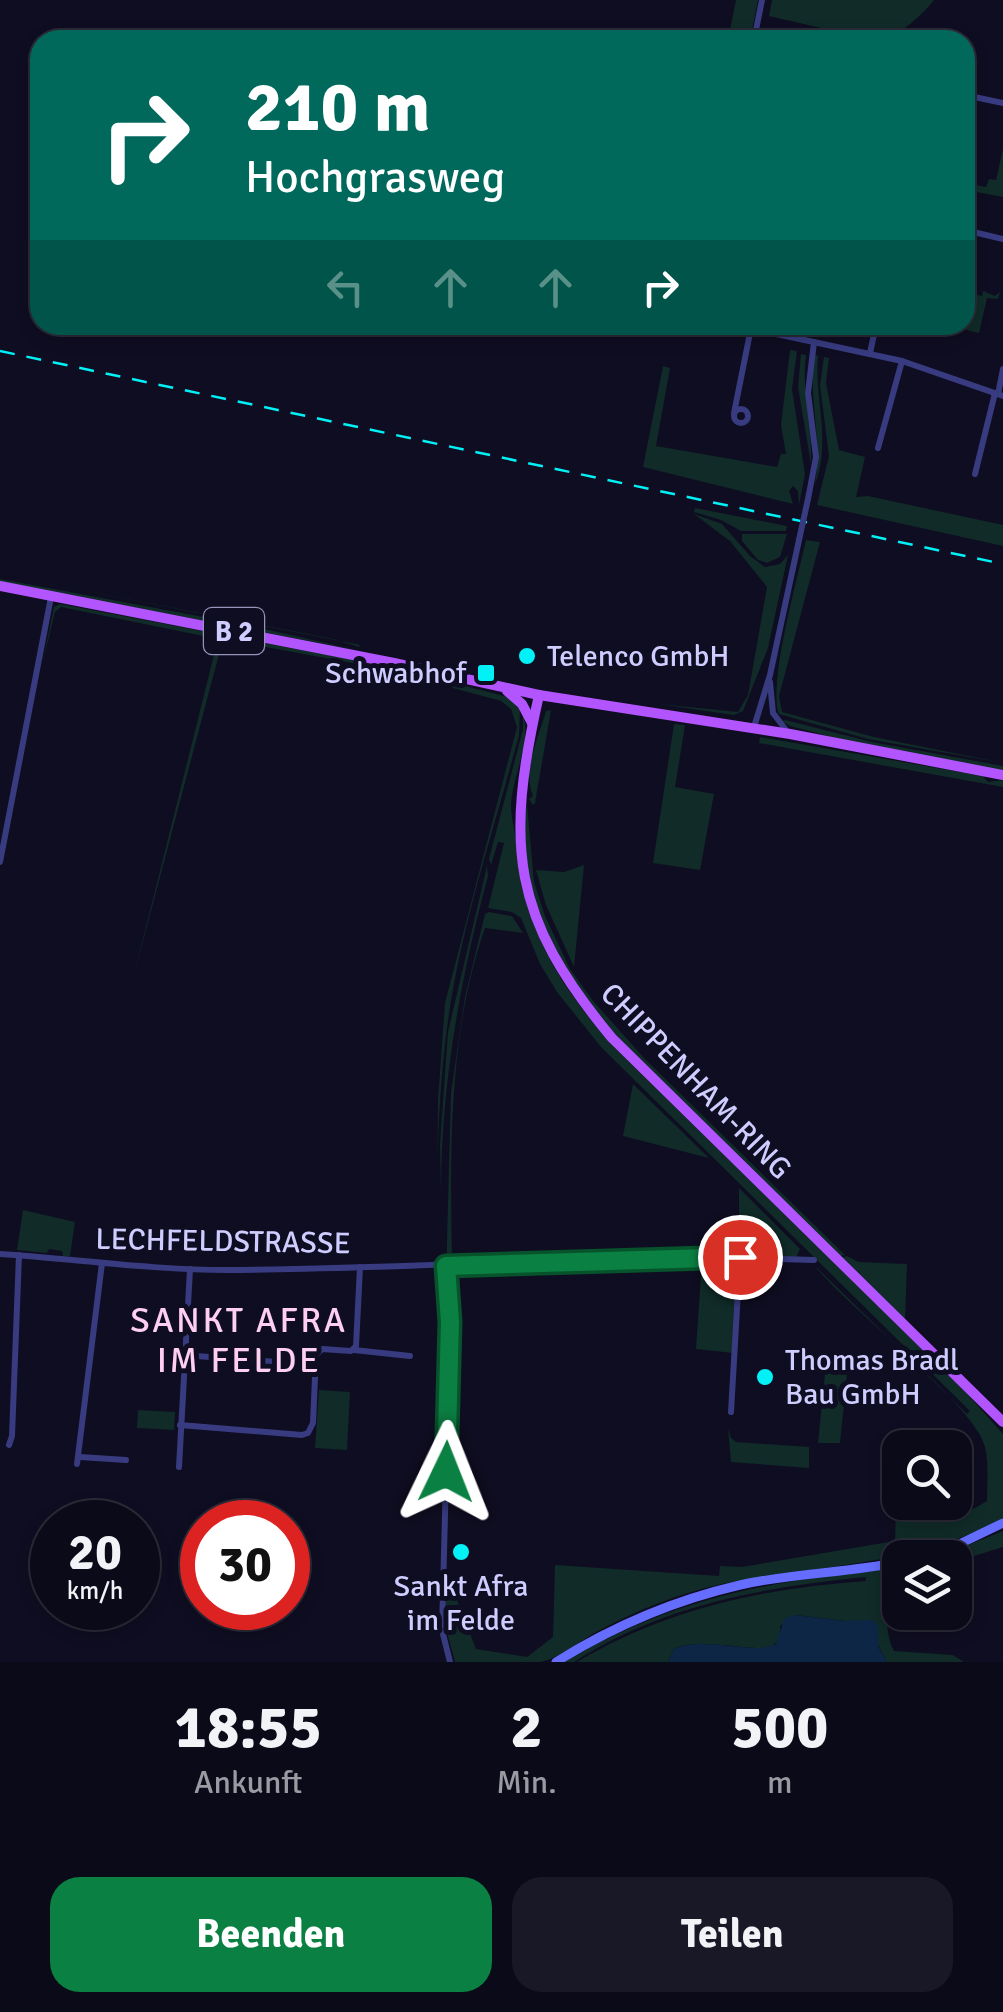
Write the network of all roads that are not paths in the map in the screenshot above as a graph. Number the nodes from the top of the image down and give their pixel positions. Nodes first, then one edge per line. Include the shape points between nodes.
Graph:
1 (762, 0) edge
2 (756, 30) edge
3 (975, 97) edge
4 (1003, 103) edge
5 (975, 232) edge
6 (1003, 239) edge
7 (750, 335) edge
8 (782, 335) edge
9 (874, 335) edge
10 (814, 342) junction
11 (870, 353) junction
12 (902, 361) junction
13 (1003, 369) edge
14 (999, 394) edge
15 (734, 413) dead end
16 (878, 448) dead end
17 (974, 474) dead end
18 (0, 586) edge
19 (51, 596) junction
20 (770, 675) junction
21 (502, 687) junction
22 (539, 696) junction
23 (532, 723) junction
24 (754, 728) junction
25 (790, 734) junction
26 (1003, 775) edge
27 (0, 862) edge
28 (0, 1254) edge
29 (19, 1255) junction
30 (740, 1257) junction
31 (814, 1260) dead end
32 (102, 1264) junction
33 (446, 1266) junction
34 (360, 1267) junction
35 (190, 1269) junction
36 (354, 1350) junction
37 (183, 1355) junction
38 (410, 1356) dead end
39 (316, 1365) junction
40 (731, 1412) dead end
41 (1003, 1422) edge
42 (180, 1425) junction
43 (9, 1445) dead end
44 (126, 1460) dead end
45 (179, 1466) dead end
46 (1003, 1523) edge
47 (968, 1540) edge
48 (882, 1564) edge
49 (450, 1662) edge
50 (556, 1662) edge

1 - 2 street
3 - 4 street
5 - 6 street
7 - 15 street
8 - 10 street
9 - 11 street
10 - 11 street
10 - 20 street, bridge via 808,392 816,457
11 - 12 street
12 - 14 street
12 - 16 street
13 - 14 street
14 - 17 street
18 - 19 main road, B 2
19 - 21 main road, B 2
19 - 27 street
20 - 24 street
20 - 25 street via 773,713
21 - 22 main road, B 2
21 - 23 main road
22 - 23 main road, CHIPPENHAM-RING
22 - 24 main road, B 2
23 - 41 main road, CHIPPENHAM-RING via 520,796 521,862 537,924 565,978 612,1038
24 - 25 main road, B 2
25 - 26 main road, B 2
28 - 29 street, LECHFELDSTRASSE
29 - 32 street, LECHFELDSTRASSE
29 - 43 street
30 - 31 street, LECHFELDSTRASSE
30 - 33 street, LECHFELDSTRASSE
30 - 40 street
32 - 35 street, LECHFELDSTRASSE
32 - 44 street via 78,1460
33 - 34 street, LECHFELDSTRASSE
33 - 49 street via 442,1630
34 - 35 street, LECHFELDSTRASSE
34 - 36 street
35 - 37 street
36 - 38 street
36 - 39 street via 322,1350
37 - 39 street
37 - 42 street
39 - 42 street via 312,1429 306,1435
42 - 45 street
46 - 47 main road
48 - 50 main road via 726,1589 644,1616

